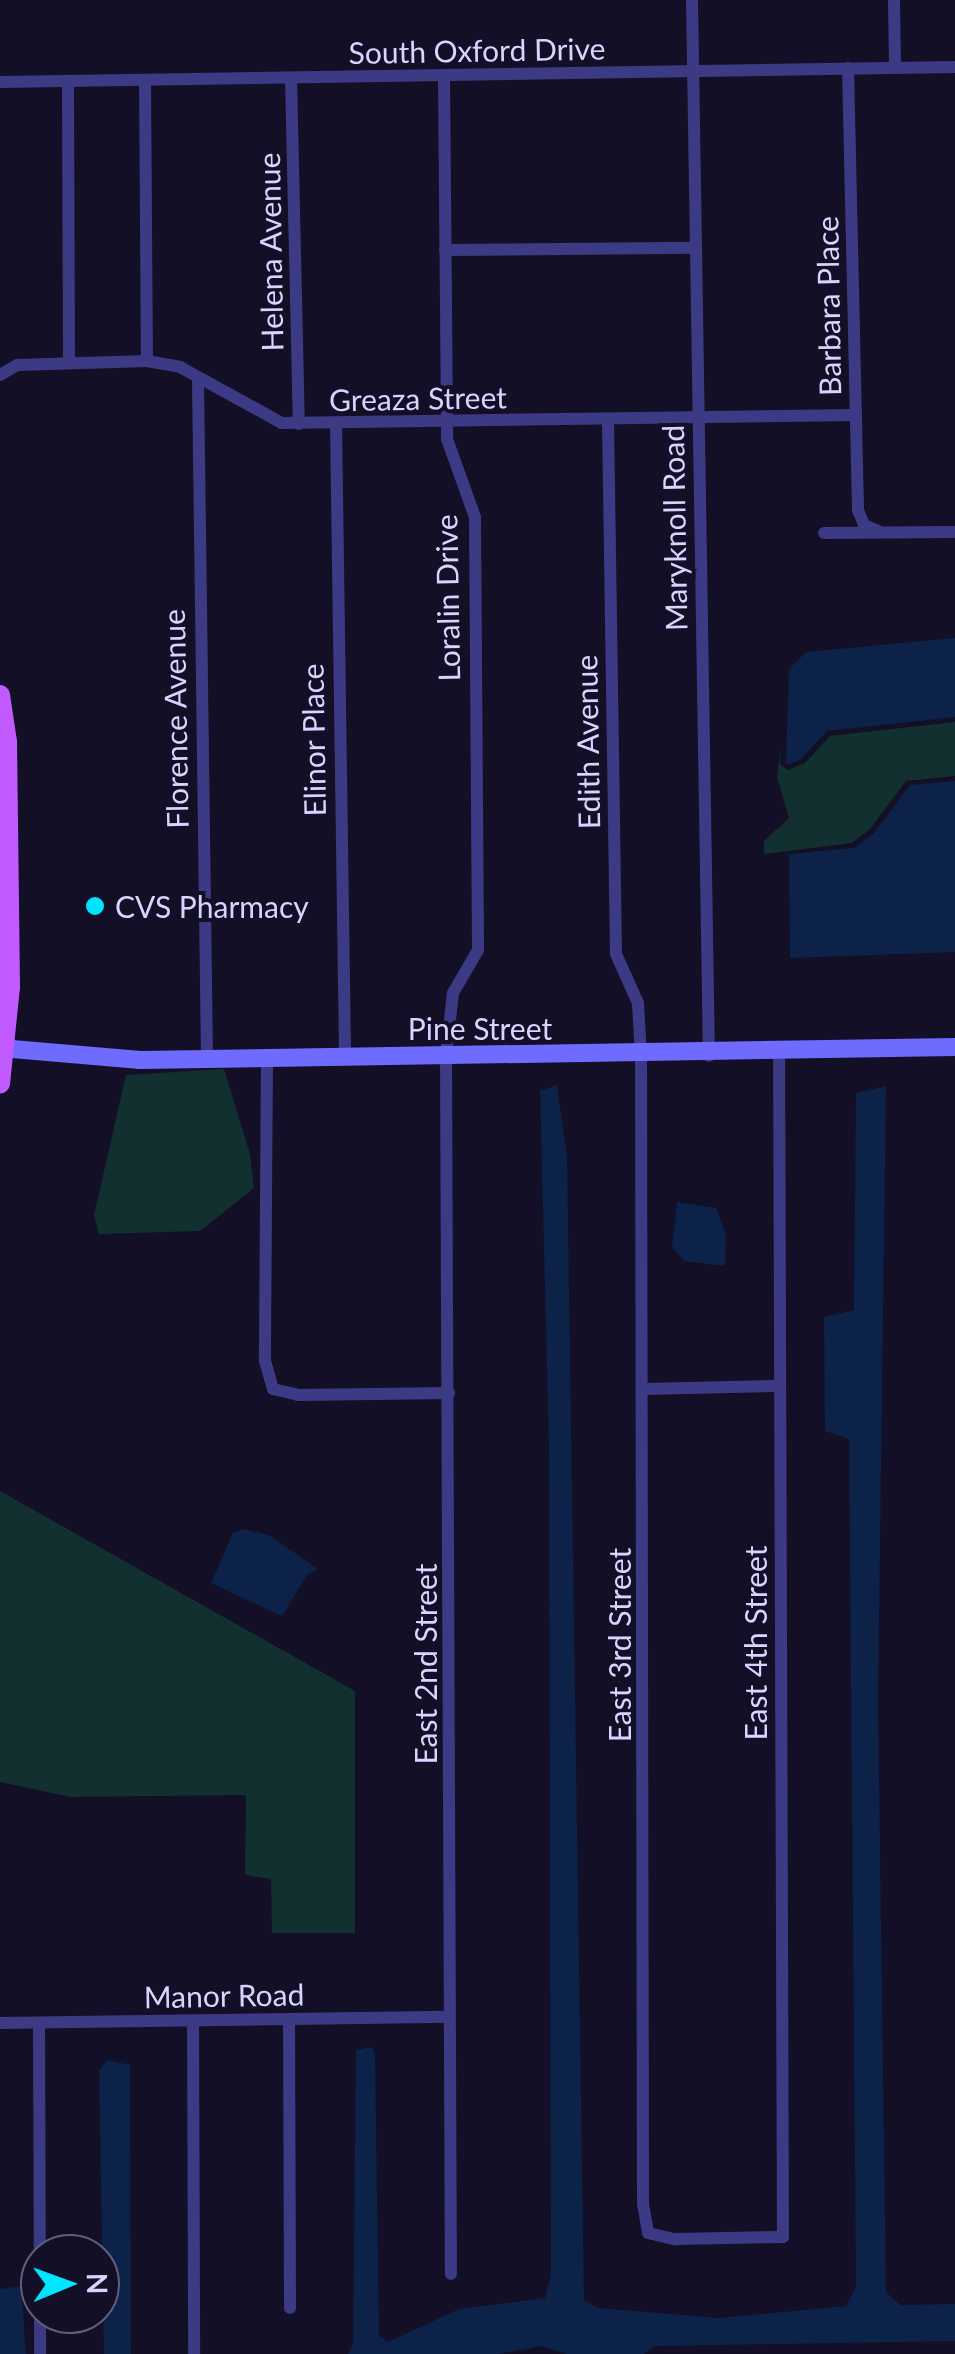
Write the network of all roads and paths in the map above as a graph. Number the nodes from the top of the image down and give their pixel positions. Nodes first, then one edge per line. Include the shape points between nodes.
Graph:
1 (692, 0) edge
2 (894, 0) edge
3 (895, 67) junction
4 (955, 67) edge
5 (848, 68) junction
6 (693, 70) junction
7 (292, 78) junction
8 (444, 78) junction
9 (68, 81) junction
10 (145, 81) junction
11 (0, 82) edge
12 (694, 248) junction
13 (445, 250) junction
14 (147, 361) junction
15 (69, 362) junction
16 (0, 376) edge
17 (198, 380) junction
18 (856, 415) junction
19 (697, 420) junction
20 (608, 421) junction
21 (447, 423) junction
22 (299, 424) junction
23 (336, 424) junction
24 (878, 531) junction
25 (955, 532) edge
26 (824, 534) dead end
27 (0, 695) edge
28 (955, 1047) edge
29 (3, 1048) edge
30 (779, 1050) junction
31 (446, 1054) junction
32 (345, 1056) junction
33 (641, 1056) junction
34 (709, 1056) junction
35 (267, 1057) junction
36 (207, 1058) junction
37 (0, 1084) edge
38 (778, 1386) junction
39 (644, 1389) junction
40 (450, 1392) junction
41 (449, 2017) junction
42 (289, 2019) junction
43 (193, 2020) junction
44 (0, 2022) edge
45 (39, 2023) junction
46 (648, 2233) joint
47 (451, 2274) dead end
48 (290, 2308) dead end
49 (40, 2354) edge
50 (194, 2354) edge

1 - 6 street, Maryknoll Road
2 - 3 street
3 - 4 street, South Oxford Drive
3 - 5 street, South Oxford Drive
5 - 6 street, South Oxford Drive
5 - 18 street, Barbara Place
6 - 8 street, South Oxford Drive
6 - 12 street, Maryknoll Road
7 - 8 street, South Oxford Drive
7 - 10 street, South Oxford Drive
7 - 22 street, Helena Avenue
8 - 13 street, Loralin Drive
9 - 10 street, South Oxford Drive
9 - 11 street, South Oxford Drive
9 - 15 street
10 - 14 street
12 - 13 street
12 - 19 street, Maryknoll Road
13 - 21 street, Loralin Drive
14 - 15 street, Greaza Street
14 - 17 street, Greaza Street via 180,367
15 - 16 street, Greaza Street via 17,365
17 - 22 street, Greaza Street via 266,420
17 - 36 street, Florence Avenue
18 - 19 street, Greaza Street
18 - 24 street, Barbara Place via 858,510 864,525
19 - 20 street, Greaza Street
19 - 34 street, Maryknoll Road
20 - 21 street, Greaza Street
20 - 33 street, Edith Avenue via 616,954 638,1003
21 - 23 street, Greaza Street
21 - 31 street, Loralin Drive via 450,456 475,516 478,950 453,993
22 - 23 street, Greaza Street
23 - 32 street, Elinor Place
24 - 25 street
24 - 26 street
27 - 29 main road via 6,742
28 - 30 main road, Pine Street
29 - 36 main road, Pine Street via 90,1059
29 - 37 main road
30 - 34 main road, Pine Street
30 - 38 street, East 4th Street
31 - 32 main road, Pine Street
31 - 33 main road, Pine Street
31 - 40 street, East 2nd Street
32 - 35 main road, Pine Street
33 - 34 main road, Pine Street
33 - 39 street, East 3rd Street
35 - 36 main road, Pine Street
35 - 40 street via 265,1361 274,1389 298,1395
38 - 39 street
38 - 46 street, East 4th Street via 783,2236 675,2239
39 - 46 street, East 3rd Street via 642,2204
40 - 41 street, East 2nd Street
41 - 42 street, Manor Road
41 - 47 street, East 2nd Street
42 - 43 street, Manor Road
42 - 48 street
43 - 45 street, Manor Road
43 - 50 street
44 - 45 street, Manor Road
45 - 49 street

